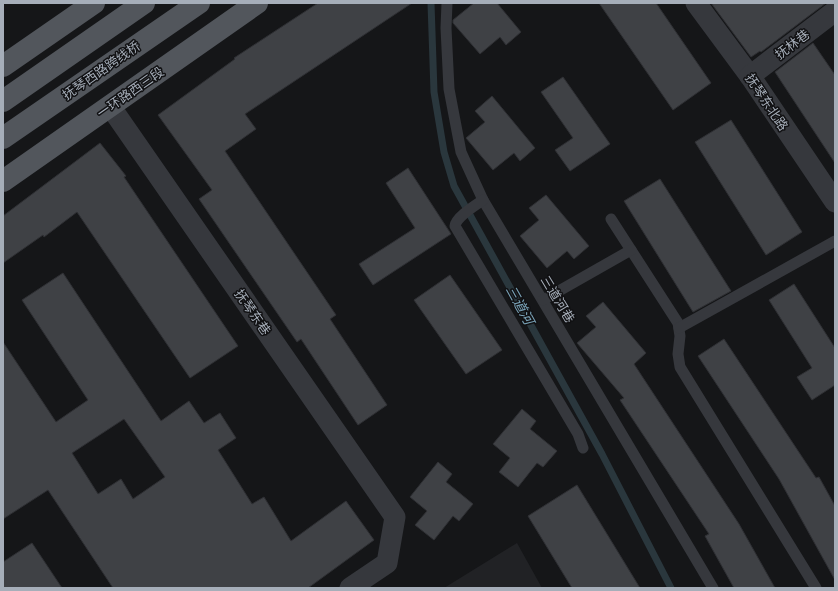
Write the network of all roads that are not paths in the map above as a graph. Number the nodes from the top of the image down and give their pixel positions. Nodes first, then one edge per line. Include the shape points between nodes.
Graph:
1 (94, 3) edge
2 (144, 3) edge
3 (199, 3) edge
4 (257, 3) edge
5 (447, 3) edge
6 (696, 3) edge
7 (835, 11) edge
8 (3, 66) edge
9 (750, 76) junction
10 (3, 101) edge
11 (110, 106) junction
12 (3, 138) edge
13 (3, 181) edge
14 (480, 202) junction
15 (835, 202) edge
16 (611, 219) dead end
17 (835, 241) edge
18 (631, 250) junction
19 (543, 300) junction
20 (679, 328) junction
21 (583, 448) dead end
22 (350, 588) edge
23 (713, 588) edge
24 (816, 588) edge

1 - 8 main road
2 - 10 main road
3 - 12 main road, 抚琴西路跨线桥
4 - 11 main road, 一环路西三段
5 - 14 lane, 三道河巷 via 449,89 461,152
6 - 9 street, 抚琴东北路
7 - 9 street, 抚林巷
9 - 15 street, 抚琴东北路
11 - 13 main road, 一环路西三段
11 - 22 street, 抚琴东巷 via 395,517 386,563
14 - 19 lane, 三道河巷
14 - 21 lane via 459,218 455,226 578,434
16 - 18 lane
17 - 20 lane
18 - 19 lane
18 - 20 lane
19 - 23 lane, 三道河巷
20 - 24 lane via 680,367

